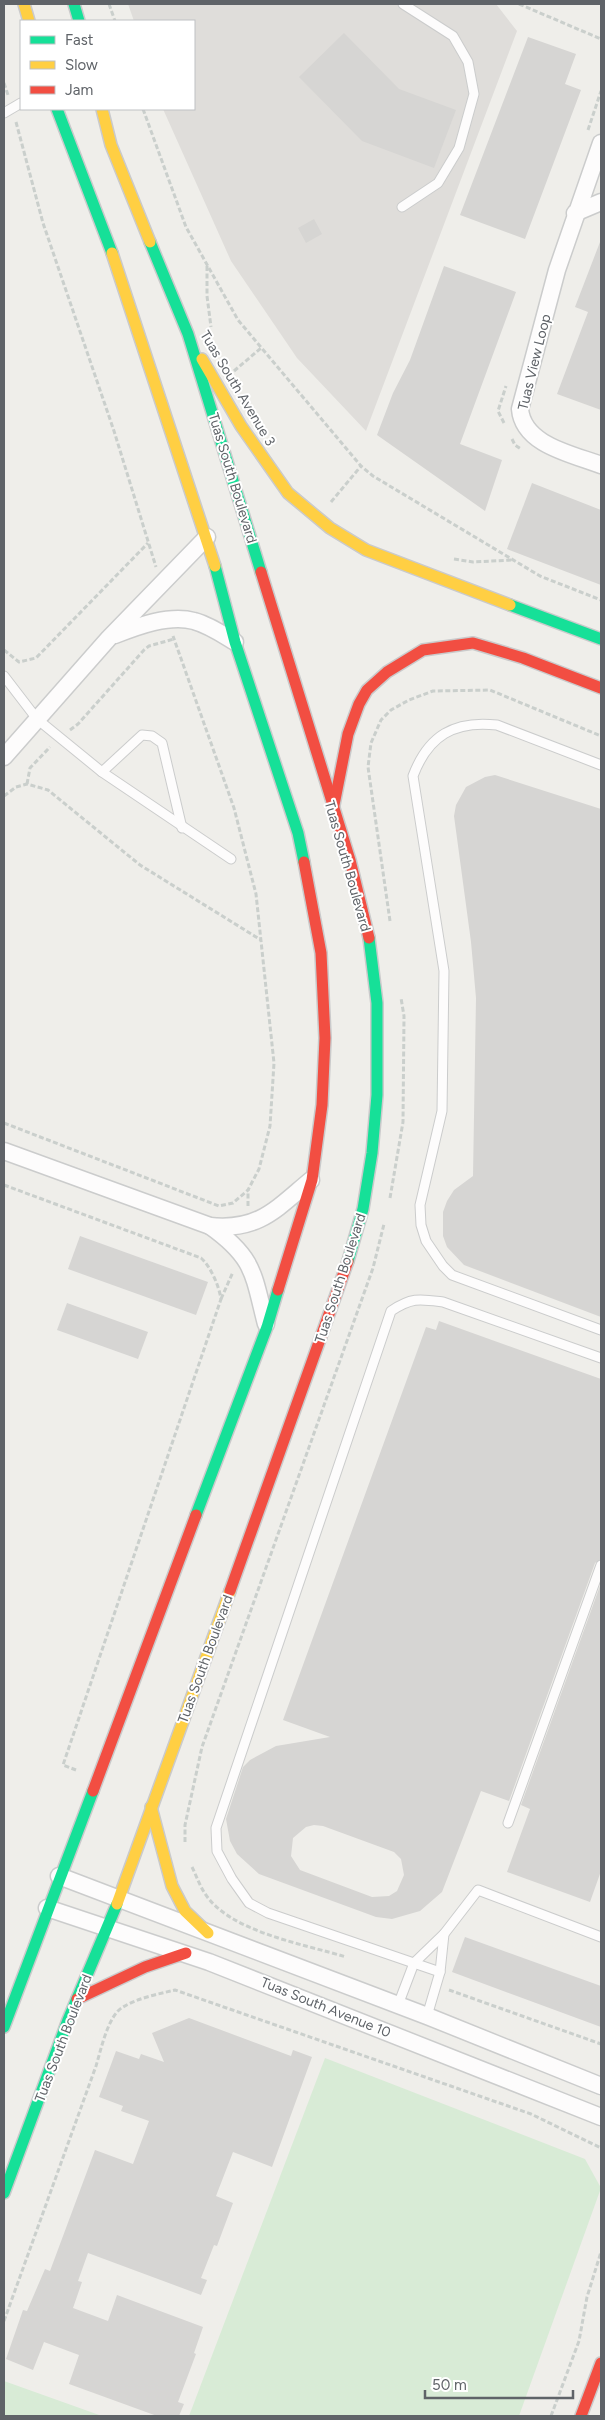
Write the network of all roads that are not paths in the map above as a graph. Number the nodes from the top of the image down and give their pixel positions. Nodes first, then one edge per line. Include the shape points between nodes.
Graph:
1 (24, 4) edge
2 (74, 4) edge
3 (403, 4) edge
4 (29, 20) edge
5 (79, 20) edge
6 (20, 104) edge
7 (57, 110) edge
8 (102, 110) edge
9 (4, 113) edge
10 (601, 142) edge
11 (601, 202) edge
12 (402, 207) dead end
13 (576, 213) junction
14 (188, 334) junction
15 (601, 465) edge
16 (207, 536) junction
17 (109, 638) junction
18 (601, 639) edge
19 (235, 642) junction
20 (4, 676) edge
21 (601, 688) edge
22 (37, 720) junction
23 (4, 756) edge
24 (601, 765) edge
25 (102, 772) junction
26 (333, 810) junction
27 (182, 828) junction
28 (232, 859) dead end
29 (4, 1151) edge
30 (312, 1180) junction
31 (210, 1226) junction
32 (266, 1327) junction
33 (601, 1330) edge
34 (601, 1358) edge
35 (601, 1565) edge
36 (151, 1807) junction
37 (508, 1823) dead end
38 (59, 1876) junction
39 (118, 1899) junction
40 (47, 1908) junction
41 (108, 1928) junction
42 (208, 1933) junction
43 (444, 1934) junction
44 (601, 1937) edge
45 (186, 1953) junction
46 (414, 1963) junction
47 (440, 1972) junction
48 (77, 1999) junction
49 (398, 2005) junction
50 (427, 2016) junction
51 (4, 2028) edge
52 (601, 2086) edge
53 (601, 2118) edge
54 (4, 2193) edge
55 (601, 2363) edge
56 (581, 2416) edge

1 - 4 main road
2 - 5 main road
3 - 12 lane via 453,36 468,62 474,94 460,148 438,183
6 - 9 lane
7 - 16 main road via 102,224
8 - 14 main road, Tuas South Avenue 3 via 111,145
10 - 13 street, Tuas View Loop
11 - 13 street
13 - 15 street, Tuas View Loop via 557,270 520,409 521,420 538,440
14 - 18 main road, Tuas South Avenue 3 via 241,426 288,493 330,528 366,550
14 - 26 main road, Tuas South Boulevard
16 - 17 street
16 - 19 main road
17 - 19 street via 140,626 192,620
17 - 22 street
19 - 30 main road via 298,833 321,953 326,1038 322,1105
20 - 22 lane
21 - 26 main road via 473,643 424,650 387,672 367,690 359,704 348,734
22 - 23 street
22 - 25 lane
24 - 33 lane via 497,725 481,723 463,725 443,734 419,760 413,776 444,971 442,1111 420,1205 426,1241 452,1276
25 - 27 lane
25 - 27 lane via 142,735 157,738 162,743
26 - 36 main road, Tuas South Boulevard via 350,860 372,951 377,1003 377,1095 363,1209 342,1278
27 - 28 lane
29 - 31 street
30 - 31 street via 263,1219 229,1227
30 - 32 main road
31 - 32 street via 245,1256 252,1270
32 - 38 main road
34 - 46 lane via 443,1302 417,1298 391,1311 216,1828 217,1851 250,1903 268,1913
35 - 37 lane
36 - 39 main road, Tuas South Boulevard
36 - 42 main road via 172,1886 185,1911
38 - 39 street, Tuas South Avenue 10
38 - 40 main road
39 - 41 main road, Tuas South Boulevard
39 - 42 street, Tuas South Avenue 10
40 - 41 street, Tuas South Avenue 10
40 - 51 main road
41 - 45 street, Tuas South Avenue 10
41 - 48 main road, Tuas South Boulevard
42 - 49 street, Tuas South Avenue 10
43 - 44 lane via 478,1890
43 - 46 lane
43 - 47 lane
45 - 48 main road
45 - 53 street, Tuas South Avenue 10
46 - 47 lane
46 - 49 lane
47 - 50 lane
48 - 54 main road, Tuas South Boulevard
49 - 50 street, Tuas South Avenue 10
50 - 52 street, Tuas South Avenue 10
55 - 56 main road

